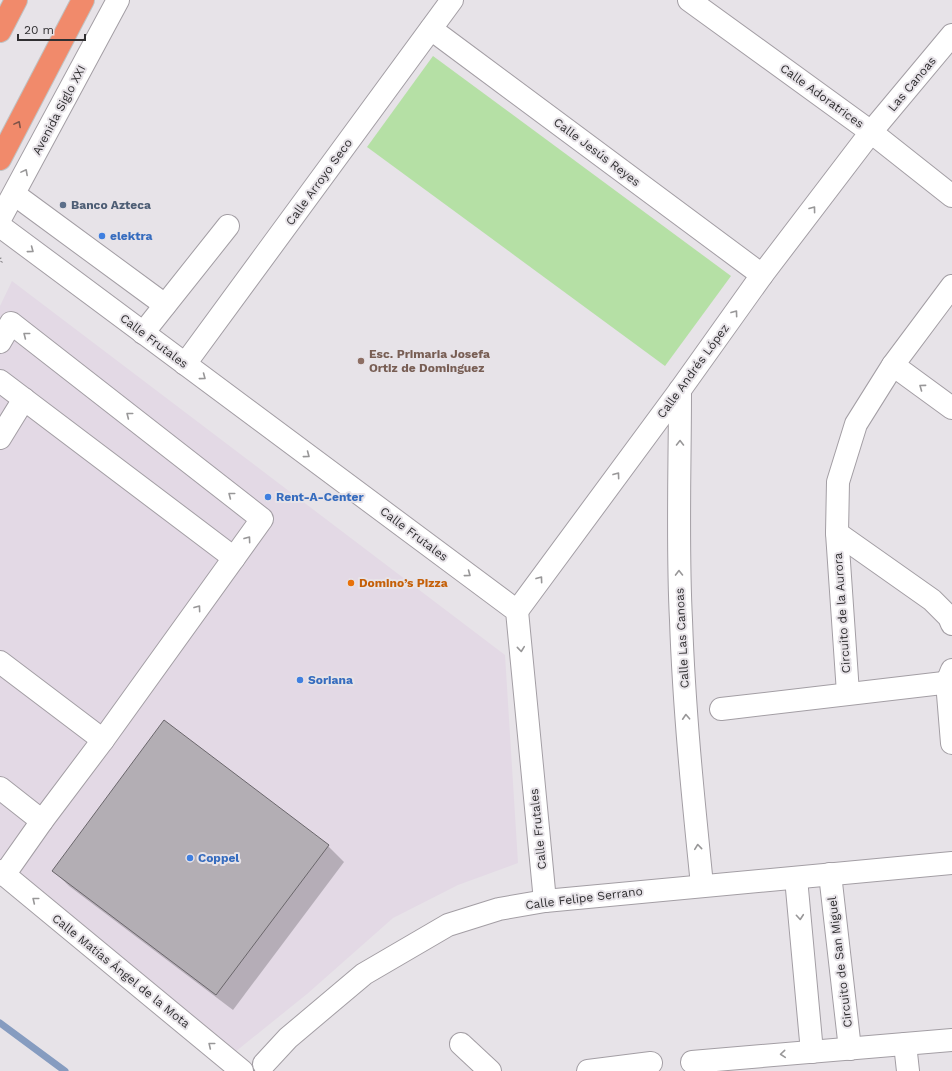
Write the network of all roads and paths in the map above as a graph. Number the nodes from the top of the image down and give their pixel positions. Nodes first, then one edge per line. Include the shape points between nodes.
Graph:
1 (16, 0) edge
2 (83, 0) edge
3 (118, 0) edge
4 (452, 0) edge
5 (689, 0) edge
6 (431, 29) junction
7 (0, 31) edge
8 (952, 35) edge
9 (872, 132) junction
10 (0, 159) edge
11 (14, 194) junction
12 (952, 196) edge
13 (0, 219) edge
14 (0, 226) edge
15 (228, 226) dead end
16 (0, 258) edge
17 (0, 266) edge
18 (762, 276) junction
19 (952, 286) edge
20 (166, 305) junction
21 (143, 333) junction
22 (0, 342) edge
23 (185, 364) junction
24 (893, 365) junction
25 (0, 381) edge
26 (680, 390) junction
27 (24, 399) junction
28 (952, 408) edge
29 (2, 428) edge
30 (837, 533) junction
31 (234, 558) junction
32 (517, 611) junction
33 (952, 624) edge
34 (0, 662) edge
35 (950, 678) edge
36 (848, 693) junction
37 (721, 709) dead end
38 (103, 740) junction
39 (952, 744) edge
40 (0, 788) edge
41 (42, 821) junction
42 (952, 863) edge
43 (2, 873) edge
44 (830, 874) junction
45 (796, 878) junction
46 (702, 885) junction
47 (545, 901) junction
48 (952, 1040) edge
49 (461, 1044) dead end
50 (905, 1044) junction
51 (850, 1049) junction
52 (812, 1052) junction
53 (692, 1062) dead end
54 (651, 1063) dead end
55 (758, 1064) edge
56 (264, 1067) edge
57 (241, 1071) edge
58 (490, 1071) edge
59 (588, 1071) edge
60 (592, 1071) edge
61 (908, 1071) edge

1 - 7 highway
10 -> 2 highway
11 -> 3 street, Avenida Siglo XXI
4 - 6 street, Calle Arroyo Seco
5 - 9 street, Calle Adoratrices
6 - 18 street, Calle Jesús Reyes
6 - 23 street, Calle Arroyo Seco
8 - 9 street, Las Canoas
9 - 12 street, Calle Adoratrices
18 -> 9 street, Calle Andrés López
11 - 13 street, Avenida Siglo XXI
11 - 20 street
14 -> 21 street, Calle Frutales
15 - 20 street
16 - 17 path
26 -> 18 street, Calle Andrés López
19 - 24 street, Circuito de la Aurora
20 - 21 street
21 - 23 street, Calle Frutales
31 -> 22 street via 262,519 11,323
23 -> 32 street, Calle Frutales
28 -> 24 street
24 - 30 street, Circuito de la Aurora via 856,424 838,482
25 - 27 street
32 -> 26 street, Calle Andrés López
46 -> 26 street, Calle Las Canoas via 687,733 681,620 678,520
27 - 29 street
27 - 31 street
30 - 33 street, Circuito de la Aurora via 932,600 949,617
30 - 36 street, Circuito de la Aurora
38 -> 31 street
32 -> 47 street, Calle Frutales
34 - 38 street
35 - 36 street
35 - 39 street
36 - 37 street
38 - 41 street
40 - 41 street
41 - 43 street
42 - 44 street, Calle Felipe Serrano
57 -> 43 street, Calle Matías Ángel de la Mota
44 - 45 street, Calle Felipe Serrano
44 - 51 street, Circuito de San Miguel
45 - 46 street, Calle Felipe Serrano
45 -> 52 street
46 - 47 street, Calle Felipe Serrano
47 - 56 street, Calle Felipe Serrano via 499,909 448,925 364,974 288,1038
48 - 50 street
49 - 58 street
50 - 51 street
50 - 61 street
51 - 52 street
52 -> 55 street
53 - 55 street
54 - 60 street
56 - 57 street
59 - 60 street

